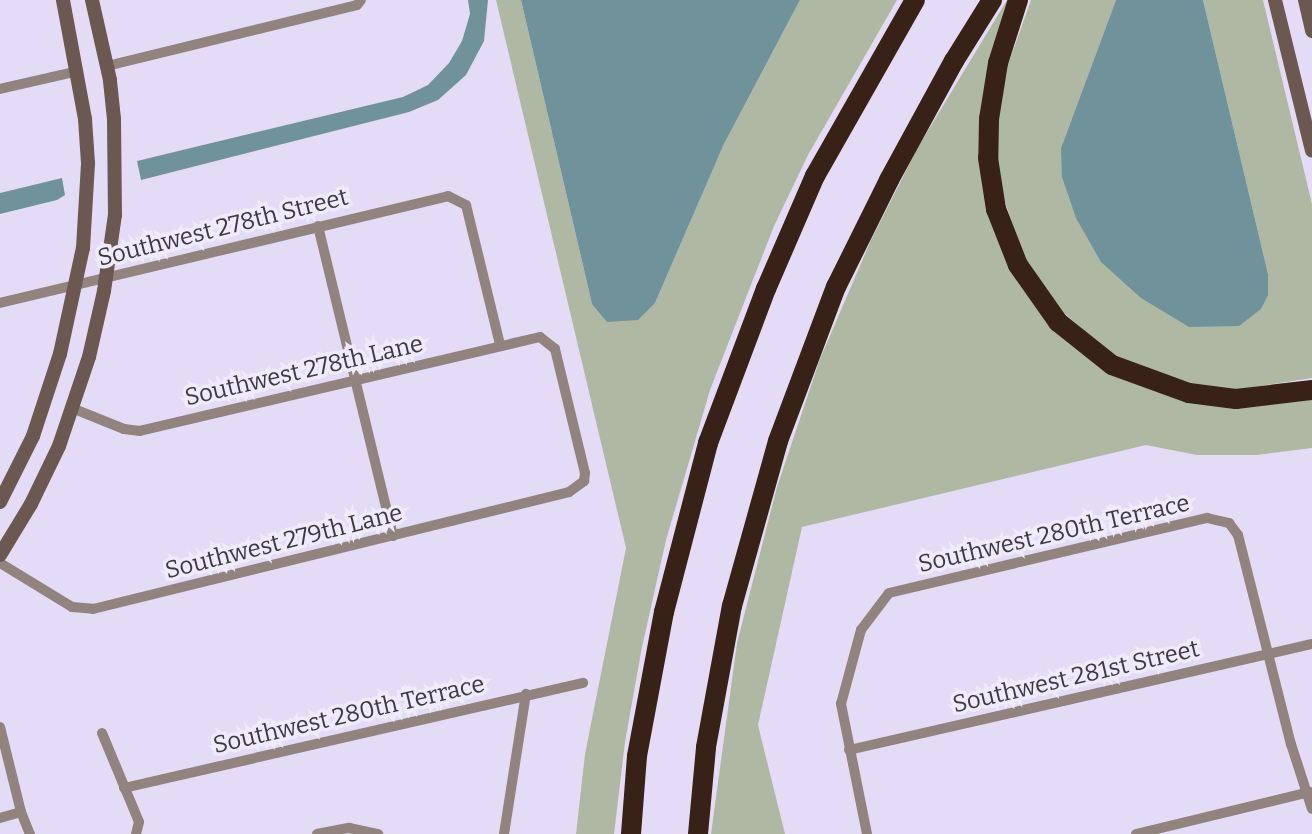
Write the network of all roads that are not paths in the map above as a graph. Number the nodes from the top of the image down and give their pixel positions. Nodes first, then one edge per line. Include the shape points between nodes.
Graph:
1 (63, 0) edge
2 (92, 0) edge
3 (361, 0) edge
4 (915, 0) edge
5 (992, 0) edge
6 (1018, 0) edge
7 (1275, 0) edge
8 (1305, 0) edge
9 (1312, 31) edge
10 (107, 66) junction
11 (78, 71) junction
12 (0, 89) edge
13 (1312, 151) edge
14 (318, 226) junction
15 (106, 277) junction
16 (78, 284) junction
17 (0, 303) edge
18 (500, 345) junction
19 (355, 380) junction
20 (1312, 390) edge
21 (72, 408) junction
22 (584, 481) joint
23 (0, 502) edge
24 (393, 536) junction
25 (0, 555) edge
26 (0, 563) edge
27 (1312, 644) edge
28 (1267, 653) junction
29 (583, 683) dead end
30 (526, 694) junction
31 (0, 727) edge
32 (102, 733) dead end
33 (849, 750) junction
34 (124, 788) junction
35 (1309, 792) edge
36 (1312, 809) edge
37 (21, 812) junction
38 (0, 818) edge
39 (30, 834) edge
40 (136, 834) edge
41 (317, 834) edge
42 (378, 834) edge
43 (504, 834) edge
44 (631, 834) edge
45 (698, 834) edge
46 (867, 834) edge
47 (1136, 834) edge

1 - 11 street
2 - 10 street
3 - 10 street
4 - 44 highway via 815,176 708,443 664,612 637,756
5 - 45 highway via 911,140 836,287 778,441 732,606 706,747
6 - 20 highway via 998,63 988,158 996,209 1018,265 1058,322 1112,365 1189,393 1236,399
7 - 13 street
8 - 9 street
10 - 15 street via 114,119 115,215
11 - 12 street
11 - 16 street via 88,163
14 - 15 street, Southwest 278th Street
14 - 18 street, Southwest 278th Street via 456,197 469,213
14 - 19 street
15 - 16 street, Southwest 278th Street
15 - 21 street
16 - 17 street, Southwest 278th Street
16 - 23 street via 33,436
18 - 19 street, Southwest 278th Lane
18 - 22 street, Southwest 278th Lane via 531,338 548,340 555,349
19 - 21 street, Southwest 278th Lane via 140,431
19 - 24 street
21 - 25 street via 31,504
22 - 24 street, Southwest 279th Lane via 569,492
24 - 26 street, Southwest 279th Lane via 93,609 72,607
27 - 28 street, Southwest 281st Street
28 - 33 street, Southwest 281st Street
28 - 33 street, Southwest 280th Terrace via 1238,535 1229,523 1207,518 889,593 861,630 841,704
28 - 35 street
29 - 30 street, Southwest 280th Terrace
30 - 34 street, Southwest 280th Terrace
30 - 43 street
31 - 37 street
32 - 34 street
33 - 46 street
34 - 40 street via 139,822
35 - 36 street
35 - 47 street
37 - 38 street
37 - 39 street
41 - 42 street via 349,828

